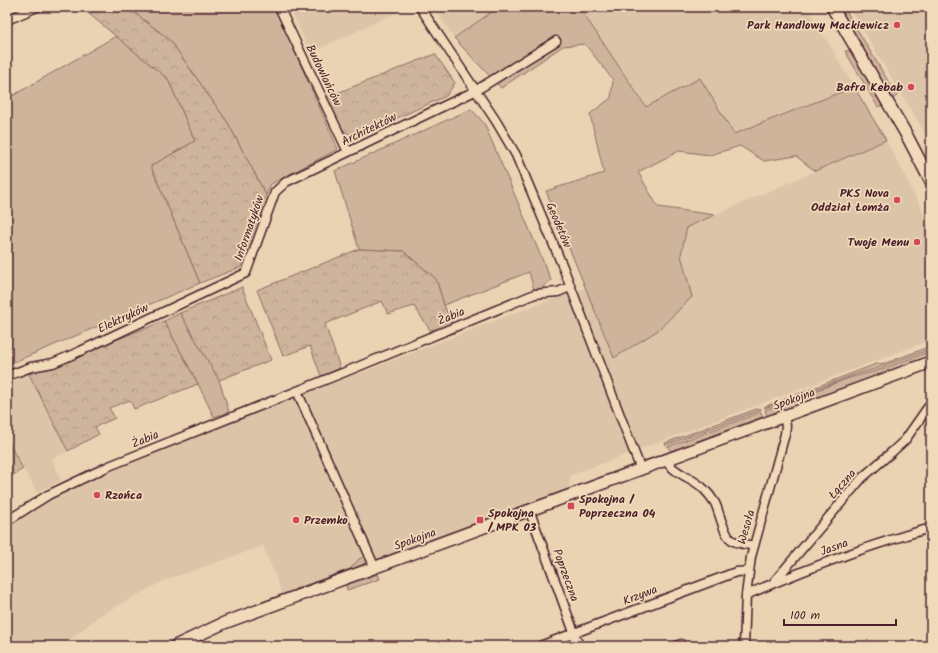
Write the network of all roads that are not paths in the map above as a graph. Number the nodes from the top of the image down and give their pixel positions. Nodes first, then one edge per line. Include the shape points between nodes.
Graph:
1 (37, 7) edge
2 (279, 7) edge
3 (420, 7) edge
4 (832, 7) edge
5 (7, 20) edge
6 (556, 41) dead end
7 (475, 91) junction
8 (348, 152) junction
9 (931, 182) edge
10 (275, 192) joint
11 (246, 273) joint
12 (570, 287) junction
13 (931, 362) edge
14 (7, 376) edge
15 (297, 391) junction
16 (931, 403) edge
17 (784, 417) junction
18 (666, 461) junction
19 (641, 470) junction
20 (530, 512) junction
21 (7, 521) edge
22 (931, 528) edge
23 (753, 546) junction
24 (375, 568) junction
25 (749, 571) junction
26 (773, 584) junction
27 (746, 595) junction
28 (574, 633) junction
29 (175, 646) edge
30 (540, 646) edge
31 (579, 646) edge
32 (744, 646) edge

1 - 5 street
2 - 8 street, Budowlańców
3 - 7 street, Geodetów
4 - 9 street
6 - 7 street, Architektów
7 - 8 street, Architektów
7 - 12 street, Geodetów via 516,155
8 - 10 street, Architektów via 286,182
10 - 11 street, Informatyków
11 - 14 street, Elektryków via 74,354
12 - 15 street, Żabia via 558,292 535,294
12 - 19 street, Geodetów
13 - 17 street, Spokojna
15 - 21 street, Żabia via 109,466 53,493
15 - 24 street
16 - 26 street, Łączna via 902,443 858,482
17 - 18 street, Spokojna
17 - 23 street, Wesoła via 785,434
18 - 19 street, Spokojna
18 - 23 street via 673,470 700,485 709,494 731,539
19 - 20 street, Spokojna
20 - 24 street, Spokojna
20 - 28 street, Poprzeczna
22 - 26 street, Jasna via 869,547
23 - 25 street, Wesoła
24 - 29 street, Spokojna via 224,623
25 - 27 street, Wesoła
25 - 28 street, Krzywa via 736,572
26 - 27 street, Jasna
27 - 32 street, Wesoła
28 - 30 street, Krzywa
28 - 31 street, Poprzeczna

